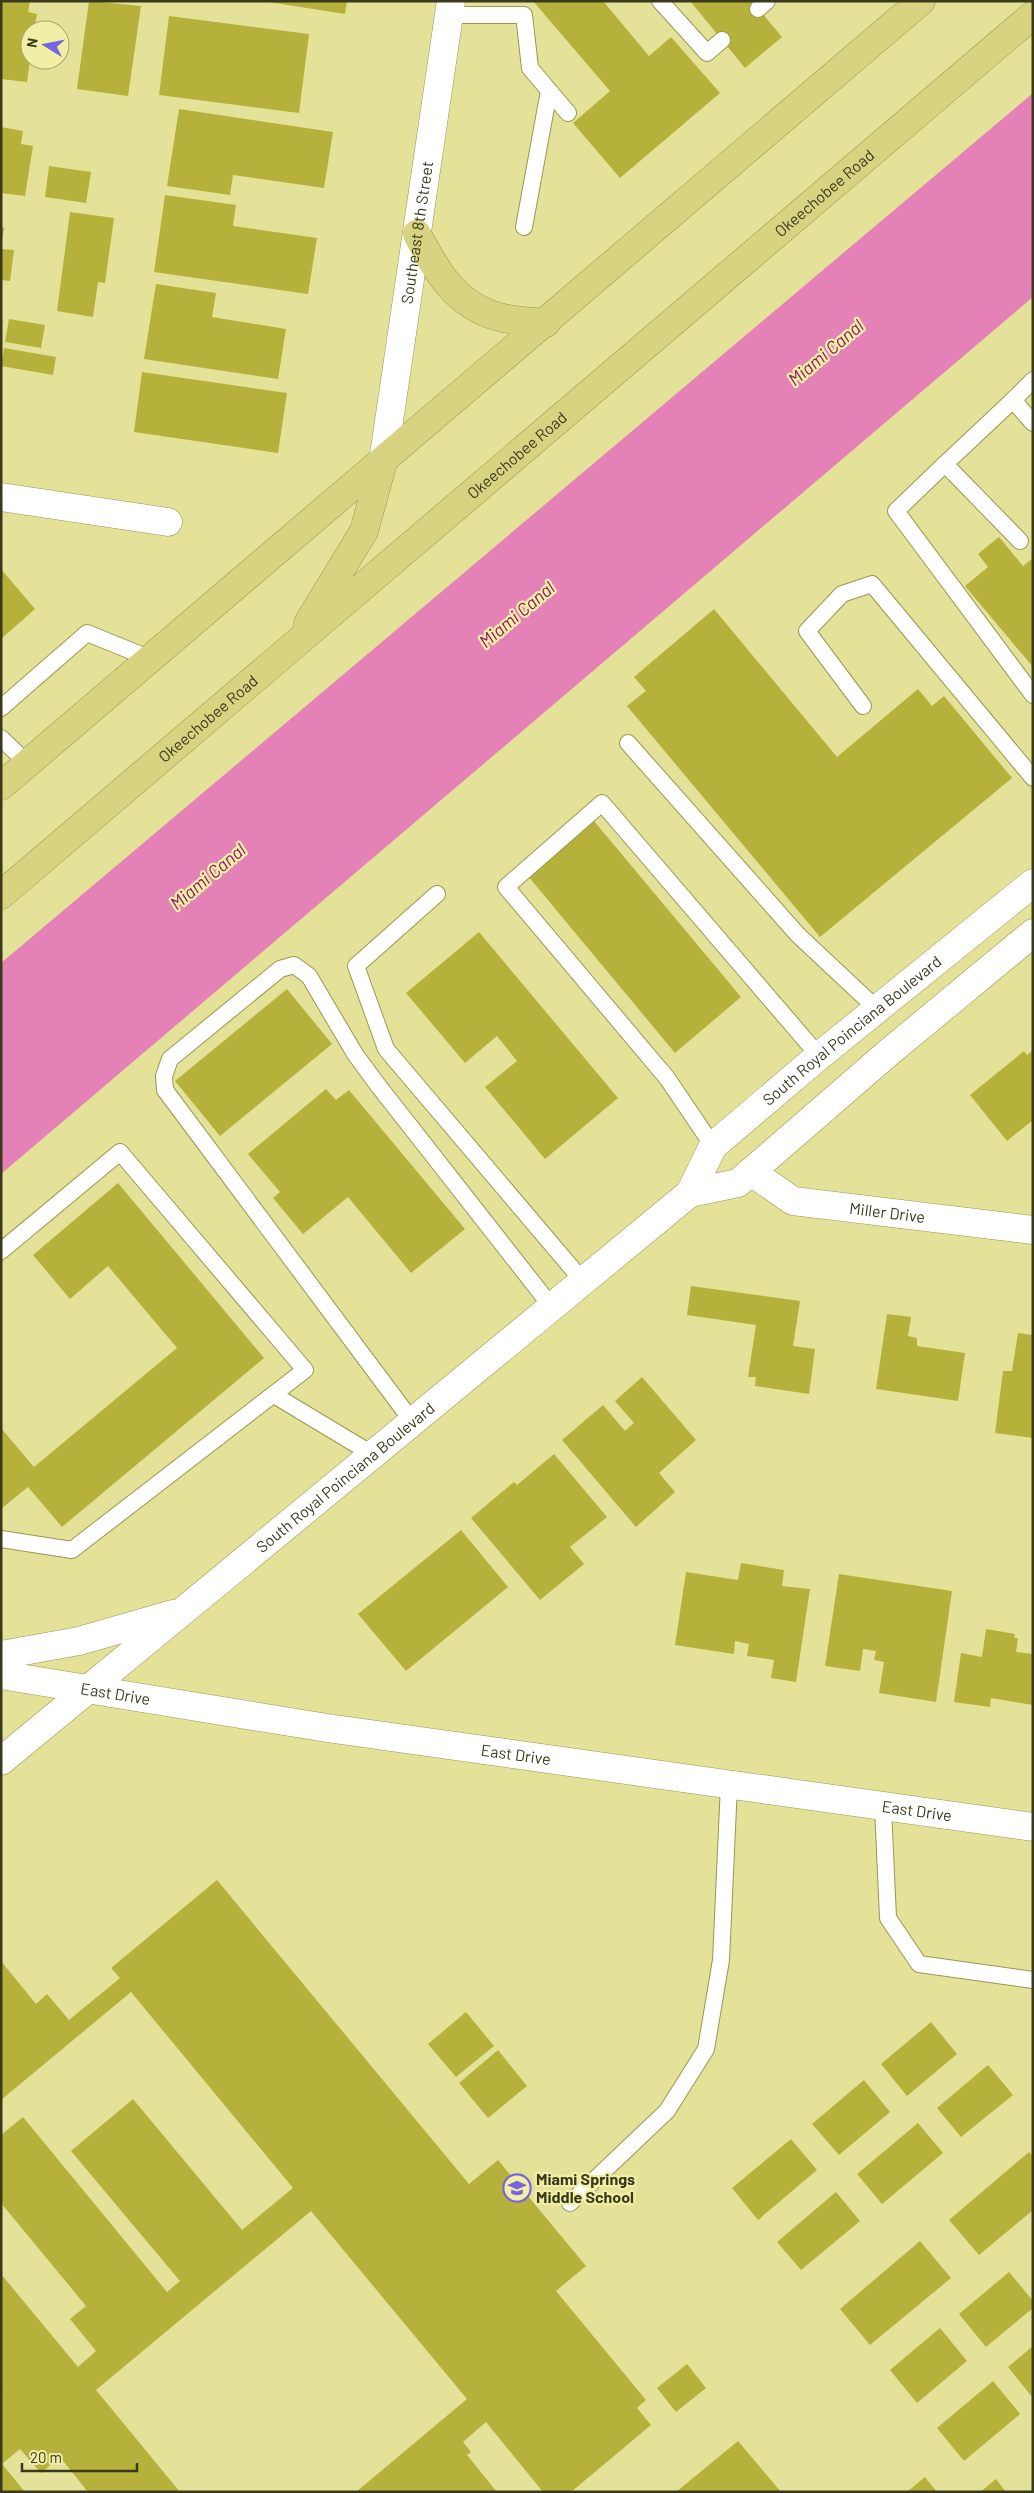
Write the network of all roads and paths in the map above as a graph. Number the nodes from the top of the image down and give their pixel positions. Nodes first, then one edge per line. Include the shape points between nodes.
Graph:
1 (660, 1) edge
2 (921, 1) edge
3 (450, 8) edge
4 (510, 8) edge
5 (1033, 15) edge
6 (722, 40) dead end
7 (549, 91) junction
8 (568, 114) dead end
9 (524, 227) dead end
10 (417, 234) junction
11 (546, 322) junction
12 (1033, 380) edge
13 (1013, 400) junction
14 (1033, 423) edge
15 (383, 462) junction
16 (945, 464) junction
17 (1, 497) edge
18 (168, 522) dead end
19 (1020, 541) dead end
20 (296, 644) junction
21 (150, 659) junction
22 (1033, 695) edge
23 (863, 706) dead end
24 (1, 708) edge
25 (1, 738) edge
26 (628, 743) dead end
27 (28, 764) junction
28 (1033, 778) edge
29 (1, 786) edge
30 (1033, 883) edge
31 (436, 894) dead end
32 (1, 895) edge
33 (1033, 933) edge
34 (877, 1009) junction
35 (819, 1056) junction
36 (713, 1146) junction
37 (751, 1172) junction
38 (690, 1193) junction
39 (1033, 1230) edge
40 (1, 1251) edge
41 (582, 1280) junction
42 (552, 1306) junction
43 (274, 1395) junction
44 (412, 1421) junction
45 (372, 1454) junction
46 (1, 1539) edge
47 (186, 1610) junction
48 (1, 1656) edge
49 (1, 1675) edge
50 (87, 1689) junction
51 (1, 1761) edge
52 (729, 1785) junction
53 (883, 1807) junction
54 (1033, 1826) edge
55 (1033, 1980) edge
56 (570, 2203) dead end

1 - 6 lane via 708,53
2 - 11 highway
3 - 4 lane
3 - 10 street, Southeast 8th Street
4 - 7 lane via 524,15 530,68
5 - 20 highway, Okeechobee Road
7 - 8 lane
7 - 9 lane
10 - 11 highway via 440,276 467,303 499,317
10 - 15 street, Southeast 8th Street
11 - 15 highway
12 - 13 lane
13 - 14 lane
13 - 16 lane
15 - 20 highway via 364,530
15 - 21 highway
16 - 19 lane
16 - 22 lane via 896,511
17 - 18 street
20 - 32 highway, Okeechobee Road
21 - 24 lane via 87,633
21 - 27 highway
23 - 28 lane via 807,631 842,594 872,584
25 - 27 lane
26 - 34 lane via 798,935
27 - 29 highway
30 - 34 street, South Royal Poinciana Boulevard
31 - 41 lane via 356,966 386,1049
33 - 37 street, South Royal Poinciana Boulevard
34 - 35 street, South Royal Poinciana Boulevard
35 - 36 street, South Royal Poinciana Boulevard
35 - 36 lane via 602,803 506,887 667,1078
36 - 38 street, South Royal Poinciana Boulevard
37 - 38 street, South Royal Poinciana Boulevard via 738,1184
37 - 39 street, Miller Drive via 793,1201
38 - 41 street, South Royal Poinciana Boulevard
40 - 43 lane via 120,1152 305,1370
41 - 42 street, South Royal Poinciana Boulevard
42 - 44 street, South Royal Poinciana Boulevard
42 - 44 lane via 376,1084 309,976 294,966 280,970 170,1059 164,1076 165,1090
43 - 45 lane
43 - 46 lane via 72,1550
44 - 45 street, South Royal Poinciana Boulevard
45 - 47 street, South Royal Poinciana Boulevard
47 - 48 street via 79,1641
47 - 50 street, South Royal Poinciana Boulevard
49 - 50 street, East Drive
50 - 51 street, South Royal Poinciana Boulevard
50 - 52 street, East Drive via 327,1728
52 - 53 street, East Drive
52 - 56 lane via 721,1960 706,2050 667,2111
53 - 54 street, East Drive
53 - 55 lane via 888,1918 919,1964

